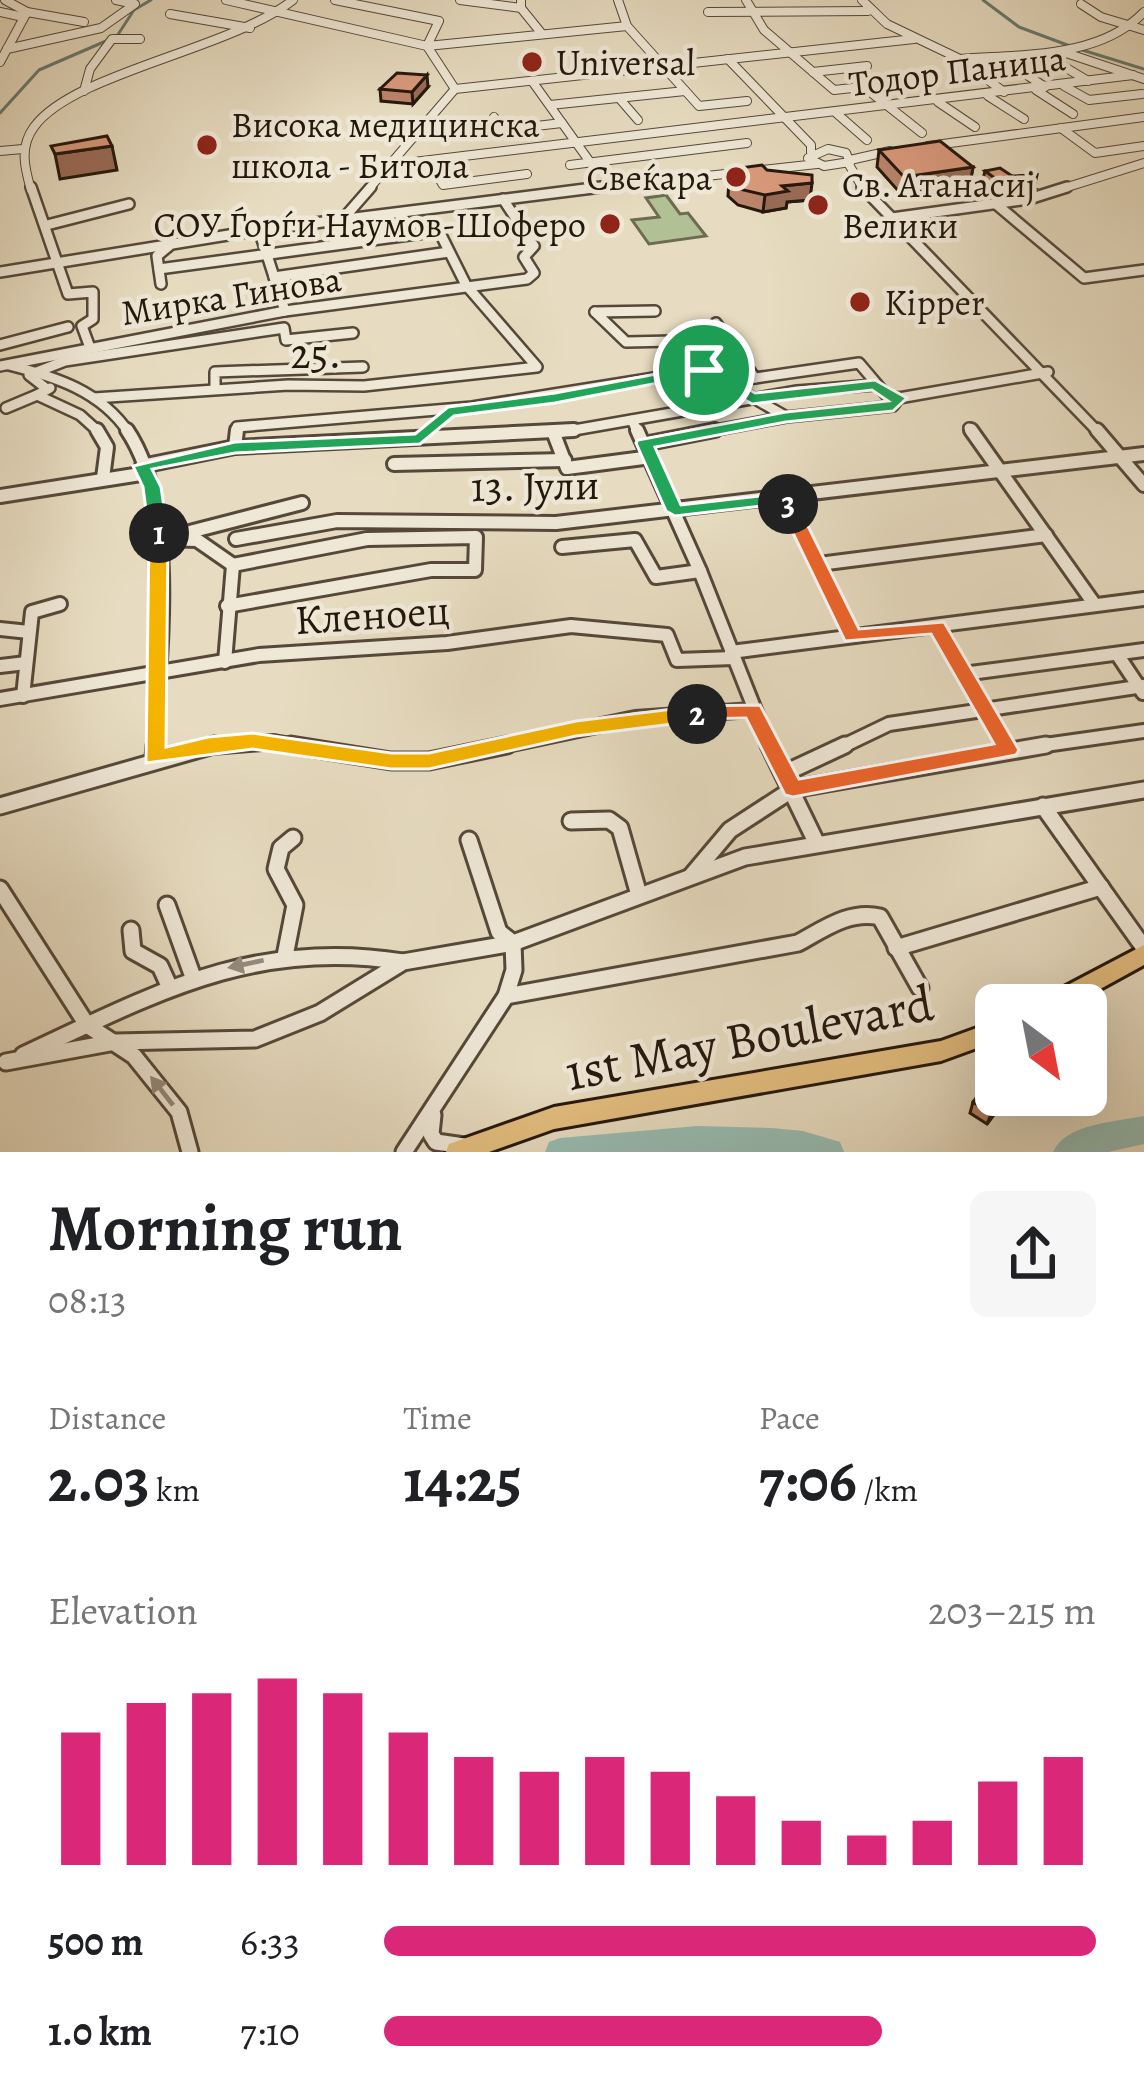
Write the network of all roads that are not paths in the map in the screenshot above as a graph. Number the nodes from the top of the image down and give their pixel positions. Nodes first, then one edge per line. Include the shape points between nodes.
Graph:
1 (5, 0) edge
2 (116, 0) edge
3 (226, 0) edge
4 (293, 0) edge
5 (335, 0) edge
6 (460, 0) edge
7 (619, 0) edge
8 (746, 0) edge
9 (862, 0) edge
10 (521, 4) edge
11 (1081, 4) dead end
12 (749, 11) junction
13 (868, 11) junction
14 (708, 12) dead end
15 (1144, 12) edge
16 (0, 13) edge
17 (170, 14) dead end
18 (277, 14) junction
19 (25, 15) junction
20 (309, 21) junction
21 (84, 22) dead end
22 (109, 23) junction
23 (627, 26) junction
24 (1131, 26) junction
25 (251, 28) junction
26 (1144, 30) edge
27 (542, 34) junction
28 (112, 39) junction
29 (140, 39) dead end
30 (914, 39) junction
31 (427, 46) junction
32 (5, 48) edge
33 (1056, 49) junction
34 (790, 53) junction
35 (728, 59) junction
36 (960, 59) junction
37 (0, 62) edge
38 (1038, 64) junction
39 (663, 66) junction
40 (867, 66) dead end
41 (1015, 67) junction
42 (975, 71) junction
43 (813, 72) junction
44 (1133, 75) junction
45 (934, 79) dead end
46 (1144, 79) edge
47 (532, 81) junction
48 (1089, 82) junction
49 (1064, 85) junction
50 (864, 87) junction
51 (1046, 87) junction
52 (454, 89) junction
53 (1035, 89) junction
54 (84, 91) junction
55 (685, 91) junction
56 (1004, 92) junction
57 (1142, 94) edge
58 (987, 95) junction
59 (619, 98) junction
60 (746, 101) dead end
61 (938, 101) junction
62 (550, 105) junction
63 (887, 106) junction
64 (835, 112) junction
65 (1073, 114) dead end
66 (494, 117) dead end
67 (1144, 117) edge
68 (787, 118) junction
69 (1024, 119) dead end
70 (638, 120) dead end
71 (562, 123) junction
72 (716, 127) junction
73 (975, 127) dead end
74 (1061, 128) junction
75 (922, 133) dead end
76 (867, 140) dead end
77 (747, 143) dead end
78 (577, 144) junction
79 (731, 145) junction
80 (1144, 146) edge
81 (909, 148) junction
82 (22, 149) junction
83 (0, 151) edge
84 (838, 151) junction
85 (810, 154) junction
86 (429, 161) junction
87 (849, 162) junction
88 (590, 163) junction
89 (1144, 163) edge
90 (389, 165) junction
91 (570, 165) dead end
92 (820, 165) junction
93 (744, 169) junction
94 (527, 174) dead end
95 (503, 199) junction
96 (129, 204) dead end
97 (996, 204) junction
98 (888, 214) junction
99 (344, 219) junction
100 (47, 225) junction
101 (260, 230) junction
102 (169, 245) junction
103 (449, 252) junction
104 (266, 254) junction
105 (58, 264) junction
106 (159, 269) junction
107 (1144, 270) edge
108 (0, 272) edge
109 (274, 277) junction
110 (161, 284) dead end
111 (466, 285) junction
112 (285, 311) junction
113 (656, 311) dead end
114 (716, 323) dead end
115 (68, 327) dead end
116 (353, 333) dead end
117 (0, 345) edge
118 (89, 345) junction
119 (2, 365) edge
120 (363, 367) dead end
121 (704, 370) junction
122 (33, 371) junction
123 (1048, 372) junction
124 (755, 378) junction
125 (62, 382) junction
126 (727, 382) junction
127 (875, 385) junction
128 (215, 388) junction
129 (42, 392) junction
130 (94, 398) junction
131 (898, 398) junction
132 (752, 399) junction
133 (6, 408) dead end
134 (448, 412) junction
135 (786, 417) junction
136 (632, 420) junction
137 (969, 428) dead end
138 (554, 434) junction
139 (414, 439) junction
140 (644, 443) junction
141 (235, 447) junction
142 (1144, 454) edge
143 (651, 457) junction
144 (1120, 458) junction
145 (565, 460) junction
146 (144, 470) junction
147 (1002, 472) junction
148 (103, 478) junction
149 (1144, 485) edge
150 (0, 496) edge
151 (785, 498) junction
152 (302, 503) dead end
153 (675, 511) junction
154 (1046, 535) junction
155 (160, 539) junction
156 (236, 539) dead end
157 (562, 547) dead end
158 (819, 564) junction
159 (233, 565) junction
160 (700, 571) junction
161 (1144, 599) edge
162 (60, 604) dead end
163 (1095, 605) junction
164 (227, 606) junction
165 (937, 626) junction
166 (0, 629) edge
167 (29, 632) junction
168 (852, 636) junction
169 (1144, 650) edge
170 (1117, 654) junction
171 (732, 655) junction
172 (225, 662) junction
173 (26, 663) junction
174 (0, 666) edge
175 (157, 674) junction
176 (962, 674) junction
177 (1142, 689) edge
178 (23, 696) junction
179 (0, 700) edge
180 (752, 710) junction
181 (985, 710) junction
182 (1144, 731) edge
183 (1008, 750) junction
184 (154, 758) junction
185 (785, 772) junction
186 (793, 789) junction
187 (1144, 790) edge
188 (0, 806) edge
189 (1042, 806) junction
190 (571, 821) dead end
191 (293, 838) dead end
192 (470, 840) dead end
193 (817, 844) junction
194 (690, 877) junction
195 (1101, 887) junction
196 (0, 889) edge
197 (639, 895) junction
198 (167, 905) dead end
199 (131, 930) dead end
200 (513, 943) junction
201 (896, 948) junction
202 (1144, 951) edge
203 (285, 956) junction
204 (403, 962) junction
205 (194, 976) junction
206 (1087, 984) edge
207 (170, 988) junction
208 (920, 988) dead end
209 (506, 996) junction
210 (87, 1025) junction
211 (975, 1039) edge
212 (115, 1042) junction
213 (3, 1064) edge
214 (434, 1112) junction
215 (467, 1150) edge
216 (190, 1152) edge
217 (404, 1152) edge

1 - 19 street
2 - 22 street via 135,4
3 - 18 street
4 - 18 street
5 - 20 street
5 - 31 street via 439,21
6 - 10 street
7 - 23 street
8 - 12 street
9 - 13 street
10 - 27 street
11 - 24 street
12 - 13 street
12 - 14 street
12 - 34 street
13 - 30 street
15 - 24 street
16 - 19 street
17 - 25 street
18 - 20 street
18 - 25 street
19 - 21 street
19 - 32 street
20 - 31 street
22 - 28 street
22 - 32 street
23 - 27 street
23 - 39 street
24 - 26 street
24 - 33 street
25 - 54 street
27 - 31 street
28 - 29 street
28 - 54 street
30 - 34 street
30 - 36 street
31 - 52 street
32 - 37 street
33 - 36 street
33 - 44 street, Тодор Паница
34 - 35 street
34 - 43 street
35 - 39 street
35 - 68 street
36 - 42 street
38 - 41 street
38 - 48 street via 1058,63
38 - 49 street
39 - 47 street
39 - 55 street
40 - 43 street
41 - 42 street
41 - 51 street
42 - 56 street
43 - 50 street via 831,91
44 - 46 street, Тодор Паница
44 - 48 street, Тодор Паница
45 - 50 street
47 - 52 street
47 - 62 street
48 - 49 street, Тодор Паница
49 - 51 street, Тодор Паница
49 - 57 street via 1089,100
50 - 63 street
51 - 53 street, Тодор Паница
52 - 90 street
53 - 56 street, Тодор Паница
53 - 65 street
54 - 82 street via 47,113
55 - 59 street
55 - 60 street via 698,106
56 - 58 street, Тодор Паница
58 - 61 street, Тодор Паница
58 - 69 street
59 - 62 street
59 - 70 street
61 - 63 street, Тодор Паница
61 - 73 street
62 - 71 street
63 - 64 street, Тодор Паница
63 - 75 street
64 - 68 street, Тодор Паница
64 - 76 street
66 - 71 street via 503,132
67 - 74 street
68 - 72 street, Тодор Паница
68 - 84 street
68 - 85 street
71 - 78 street
72 - 78 street, Тодор Паница
72 - 79 street
74 - 80 street via 1095,153
74 - 81 street
77 - 79 street
78 - 86 street, Тодор Паница
78 - 88 street
79 - 88 street
81 - 84 street
81 - 87 street
82 - 83 street
82 - 100 street
84 - 85 street
84 - 87 street
85 - 92 street
85 - 93 street
86 - 90 street, Тодор Паница
86 - 94 street via 443,185
87 - 92 street
87 - 98 street
88 - 91 street
89 - 97 street
90 - 99 street
92 - 93 street
92 - 98 street via 843,174
93 - 95 street
95 - 99 street
95 - 111 street, Мирка Гинова via 534,246 524,257 534,273
96 - 100 street
97 - 98 street
97 - 107 street via 1084,278
98 - 123 street
99 - 101 street
100 - 105 street
101 - 102 street
101 - 104 street
102 - 105 street
102 - 106 street via 157,256
103 - 104 street via 439,231
103 - 109 street
103 - 111 street
104 - 106 street
104 - 109 street
105 - 108 street
105 - 118 street via 68,294 93,292 93,319 82,326
106 - 110 street
109 - 112 street
111 - 112 street, Мирка Гинова
111 - 128 street, 25. via 537,367 364,386
112 - 118 street, Мирка Гинова
113 - 121 street via 595,312 626,342 673,341
114 - 124 street
115 - 117 street
116 - 122 street via 286,340 284,328
118 - 119 street, Мирка Гинова
119 - 122 street
120 - 128 street via 215,372
121 - 126 street
121 - 134 street
122 - 125 street
122 - 129 street
123 - 131 street, 13. Јули
123 - 144 street
124 - 126 street
124 - 127 street via 859,363
125 - 129 street
125 - 130 street
126 - 132 street
127 - 131 street
127 - 132 street
128 - 130 street, 25.
129 - 133 street
129 - 148 street via 100,429 107,443
130 - 146 street via 125,425
131 - 135 street, 13. Јули via 893,406
132 - 135 street
132 - 136 street
134 - 139 street
134 - 141 street via 237,427
135 - 140 street, 13. Јули
136 - 138 street
136 - 140 street
137 - 147 street
138 - 139 street
138 - 145 street
139 - 141 street
139 - 145 street via 394,464
140 - 143 street
141 - 146 street
142 - 144 street, 13. Јули
143 - 145 street via 567,468
143 - 153 street
144 - 147 street, 13. Јули
144 - 149 street
146 - 148 street
146 - 155 street
147 - 151 street, 13. Јули
147 - 154 street
148 - 150 street
151 - 153 street, 13. Јули
151 - 158 street
152 - 155 street
153 - 156 street, 13. Јули via 556,523 337,521
153 - 160 street
154 - 158 street
154 - 163 street
155 - 159 street via 197,540
155 - 175 street
157 - 160 street via 635,540 656,577
158 - 168 street
159 - 164 street
159 - 164 street via 367,539 476,537 475,569
160 - 171 street
161 - 163 street
162 - 167 street via 32,612
163 - 165 street
164 - 172 street
165 - 168 street
165 - 176 street
166 - 167 street
167 - 173 street
168 - 171 street
169 - 170 street
170 - 176 street
170 - 177 street
171 - 172 street, Кленоец via 677,660 667,635 571,626
171 - 180 street
172 - 175 street, Кленоец
173 - 174 street
173 - 178 street
175 - 178 street, Кленоец
175 - 184 street
176 - 181 street
177 - 181 street
178 - 179 street, Кленоец
180 - 184 street via 635,718 429,761 253,741
180 - 185 street
181 - 183 street
181 - 185 street via 868,731
182 - 183 street
183 - 186 street
184 - 188 street
185 - 186 street
186 - 193 street
186 - 194 street via 730,830
187 - 189 street
189 - 193 street
189 - 195 street
190 - 197 street via 609,820 620,828
191 - 203 street via 280,848 276,869 295,905
192 - 200 street via 499,932
193 - 194 street
194 - 197 street
195 - 201 street
195 - 202 street
196 - 210 street
197 - 200 street
198 - 205 street
199 - 207 street via 133,951 160,965
200 - 204 street
200 - 209 street
201 - 208 street
201 - 209 street via 869,912 799,943
202 - 206 main road
203 - 204 street via 361,952
203 -> 205 street
204 - 212 street via 266,1036
205 - 207 street
207 - 210 street
209 - 214 street
210 - 212 street
210 - 213 street
211 - 215 main road, 1st May Boulevard via 627,1103
212 - 213 street
216 -> 212 street via 179,1112
214 - 215 street via 436,1142
214 - 217 street

